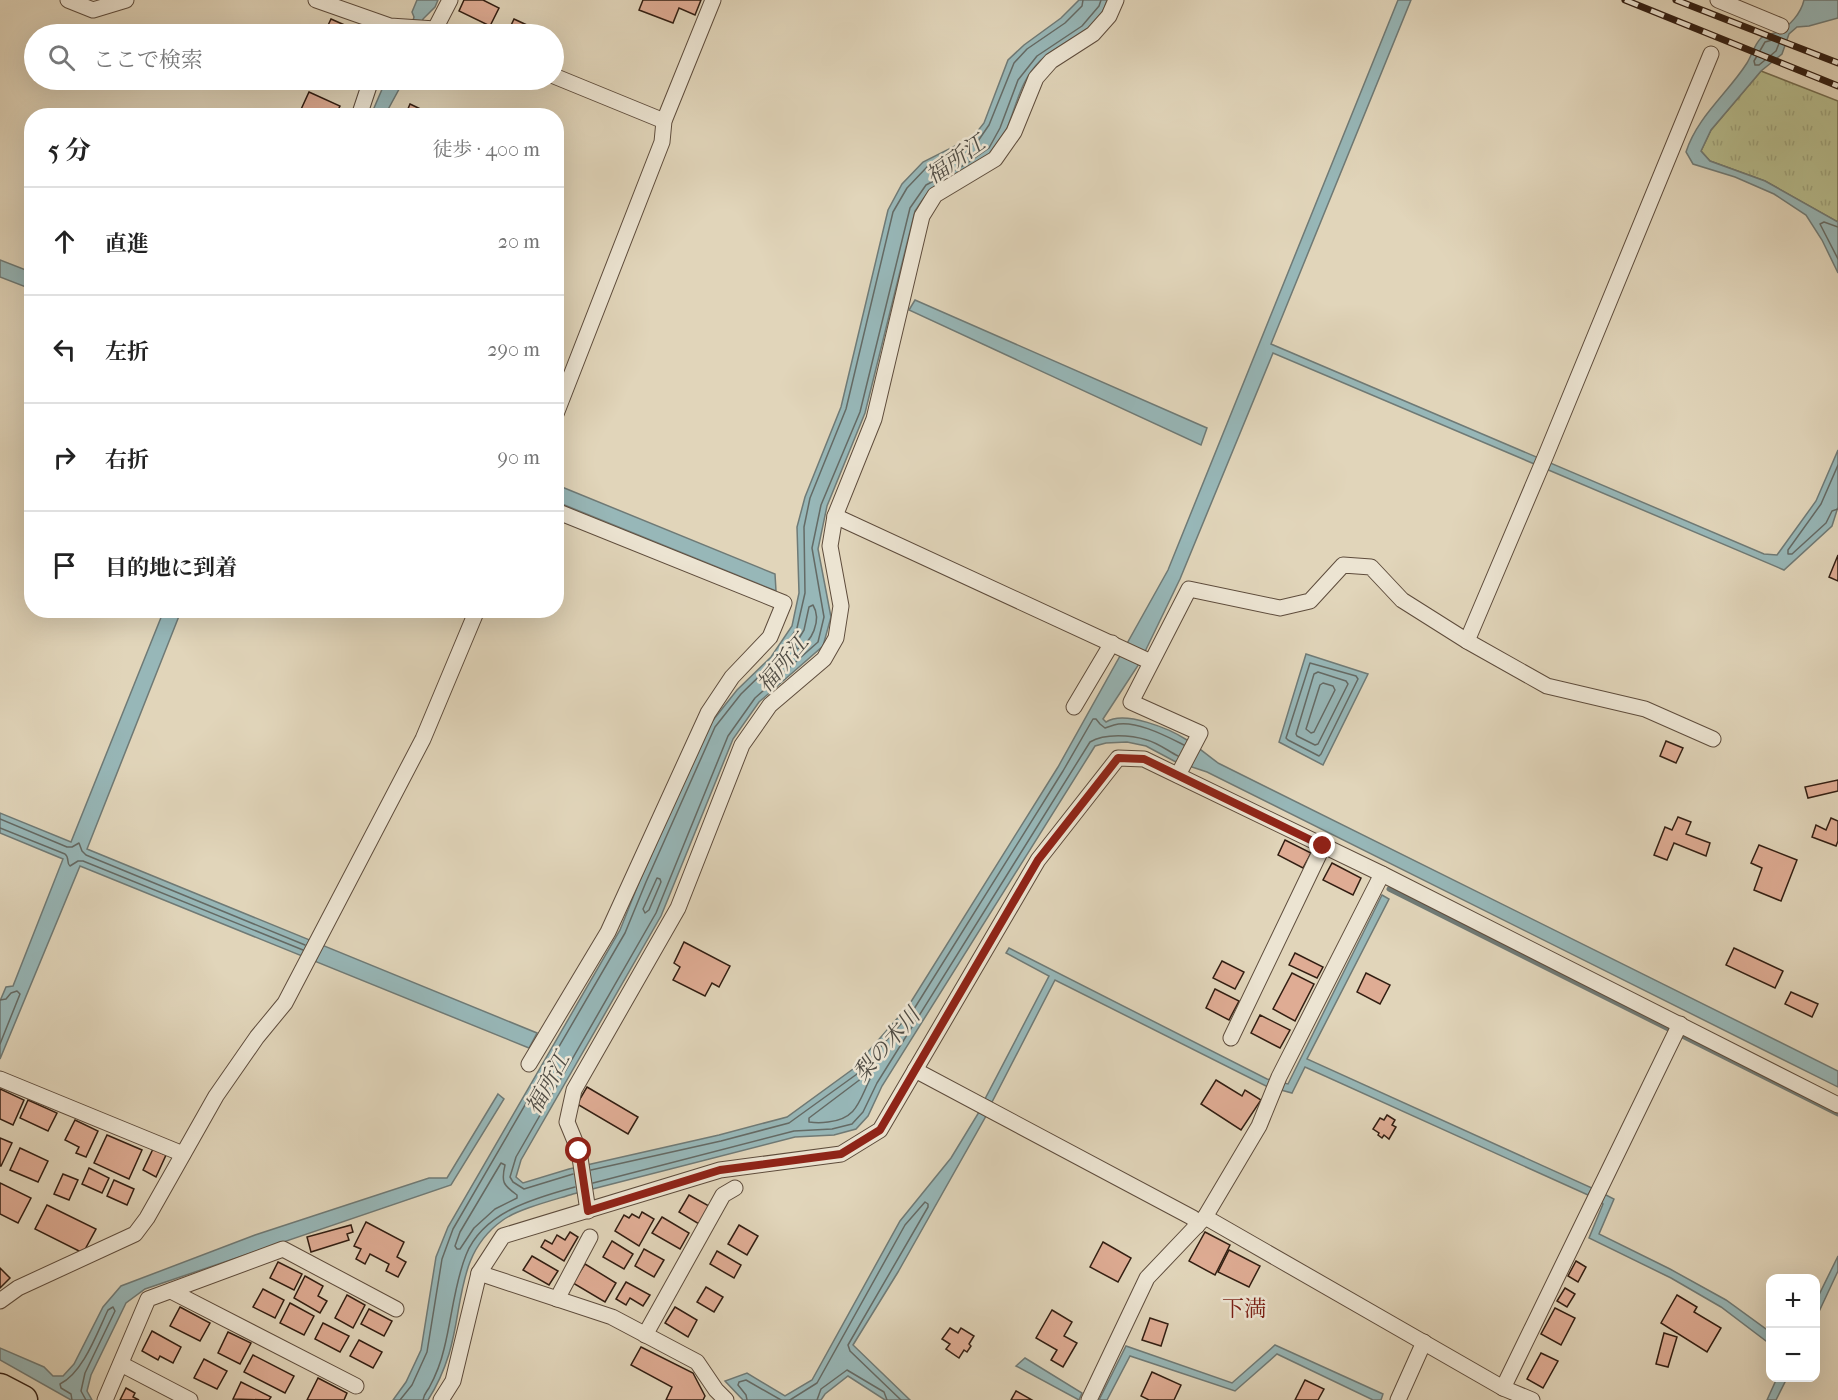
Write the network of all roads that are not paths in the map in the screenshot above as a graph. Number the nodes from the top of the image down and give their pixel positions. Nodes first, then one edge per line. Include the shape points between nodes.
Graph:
1 (68, 0) edge
2 (126, 0) edge
3 (316, 0) edge
4 (450, 0) edge
5 (713, 0) edge
6 (1116, 0) edge
7 (1718, 0) edge
8 (380, 24) edge
9 (440, 24) edge
10 (1781, 26) dead end
11 (1711, 54) dead end
12 (564, 80) edge
13 (368, 90) edge
14 (362, 108) edge
15 (664, 121) junction
16 (564, 393) edge
17 (564, 514) edge
18 (835, 516) junction
19 (474, 618) edge
20 (1467, 641) junction
21 (1112, 643) junction
22 (1151, 662) junction
23 (1074, 707) dead end
24 (1713, 739) dead end
25 (1178, 775) junction
26 (1323, 846) junction
27 (1382, 874) junction
28 (1680, 1024) junction
29 (1231, 1038) dead end
30 (530, 1064) dead end
31 (915, 1070) junction
32 (0, 1079) edge
33 (1838, 1105) edge
34 (183, 1154) junction
35 (735, 1188) dead end
36 (588, 1211) junction
37 (1201, 1222) junction
38 (590, 1237) dead end
39 (479, 1273) junction
40 (171, 1291) junction
41 (557, 1299) junction
42 (0, 1301) edge
43 (396, 1309) dead end
44 (645, 1335) junction
45 (1424, 1342) junction
46 (121, 1364) junction
47 (356, 1386) dead end
48 (0, 1388) edge
49 (1503, 1388) junction
50 (23, 1400) edge
51 (105, 1400) edge
52 (190, 1400) edge
53 (441, 1400) edge
54 (726, 1400) edge
55 (1089, 1400) edge
56 (1398, 1400) edge
57 (1532, 1400) edge

1 - 2 street via 93,10
3 - 8 street
4 - 9 street
5 - 15 street
6 - 18 street via 1094,34 1051,61 1036,78 1014,132 996,159 935,195 922,216 874,419
7 - 10 street
11 - 20 street
12 - 15 street
13 - 14 street
15 - 16 street via 662,142
17 - 30 street via 784,603 770,637 732,677 708,713 608,932
18 - 21 street
18 - 36 street via 830,546 841,606 837,638 824,659 770,705 742,745 678,908 574,1090 567,1122 579,1151
19 - 34 street via 423,739 306,965 285,1003 256,1037 216,1096
20 - 22 street via 1402,600 1371,567 1343,566 1310,601 1280,608 1189,589
20 - 24 street via 1547,686 1645,709
21 - 22 street
21 - 23 street
22 - 25 street via 1131,702 1200,734
25 - 26 street
25 - 31 street via 1144,759 1118,758 1038,860
26 - 27 street
26 - 29 street
27 - 28 street
27 - 37 street via 1276,1084 1259,1126
28 - 33 street
28 - 49 street
31 - 36 street via 880,1130 841,1154 720,1170
31 - 37 street
32 - 34 street
34 - 42 street via 135,1234 18,1288
35 - 44 street via 723,1195
36 - 39 street via 503,1236
37 - 45 street
37 - 55 street via 1147,1278
38 - 41 street
39 - 41 street
39 - 53 street via 453,1382
40 - 43 street via 283,1249
40 - 46 street via 148,1299
40 - 47 street
41 - 44 street via 612,1317
44 - 54 street via 697,1362
45 - 49 street
45 - 56 street
46 - 51 street
46 - 52 street
48 - 50 highway
49 - 57 street

